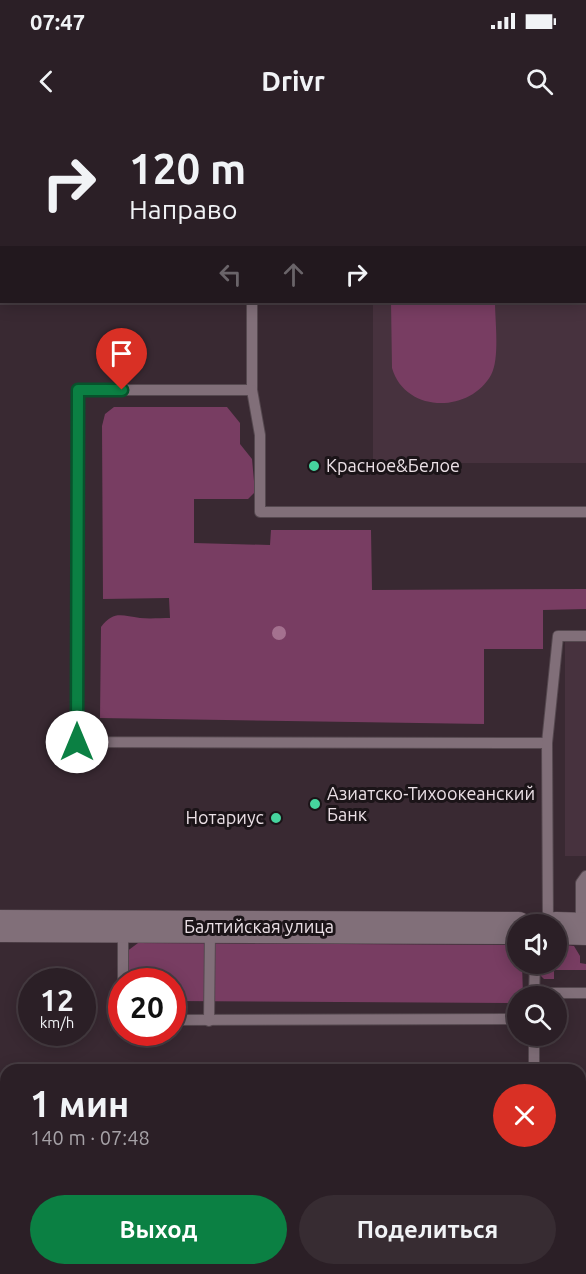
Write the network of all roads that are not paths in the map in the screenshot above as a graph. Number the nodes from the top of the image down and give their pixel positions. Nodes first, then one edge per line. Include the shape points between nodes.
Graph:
1 (252, 303) edge
2 (252, 390) junction
3 (586, 512) edge
4 (586, 636) edge
5 (547, 743) junction
6 (586, 876) edge
7 (548, 914) edge
8 (0, 926) edge
9 (123, 926) junction
10 (210, 926) junction
11 (507, 928) edge
12 (575, 929) edge
13 (123, 968) edge
14 (567, 993) edge
15 (586, 993) edge
16 (507, 1018) edge
17 (186, 1020) edge
18 (209, 1020) junction
19 (534, 1046) edge
20 (534, 1064) edge

1 - 2 lane
2 - 3 lane via 260,435 260,512
2 - 5 lane via 78,390 77,742
4 - 5 lane via 558,636
5 - 7 lane
6 - 12 lane via 581,883
8 - 9 main road, Балтийская улица
9 - 10 main road, Балтийская улица
9 - 13 lane
10 - 11 main road, Балтийская улица
10 - 18 lane
14 - 15 lane
16 - 18 lane
17 - 18 lane
19 - 20 lane

